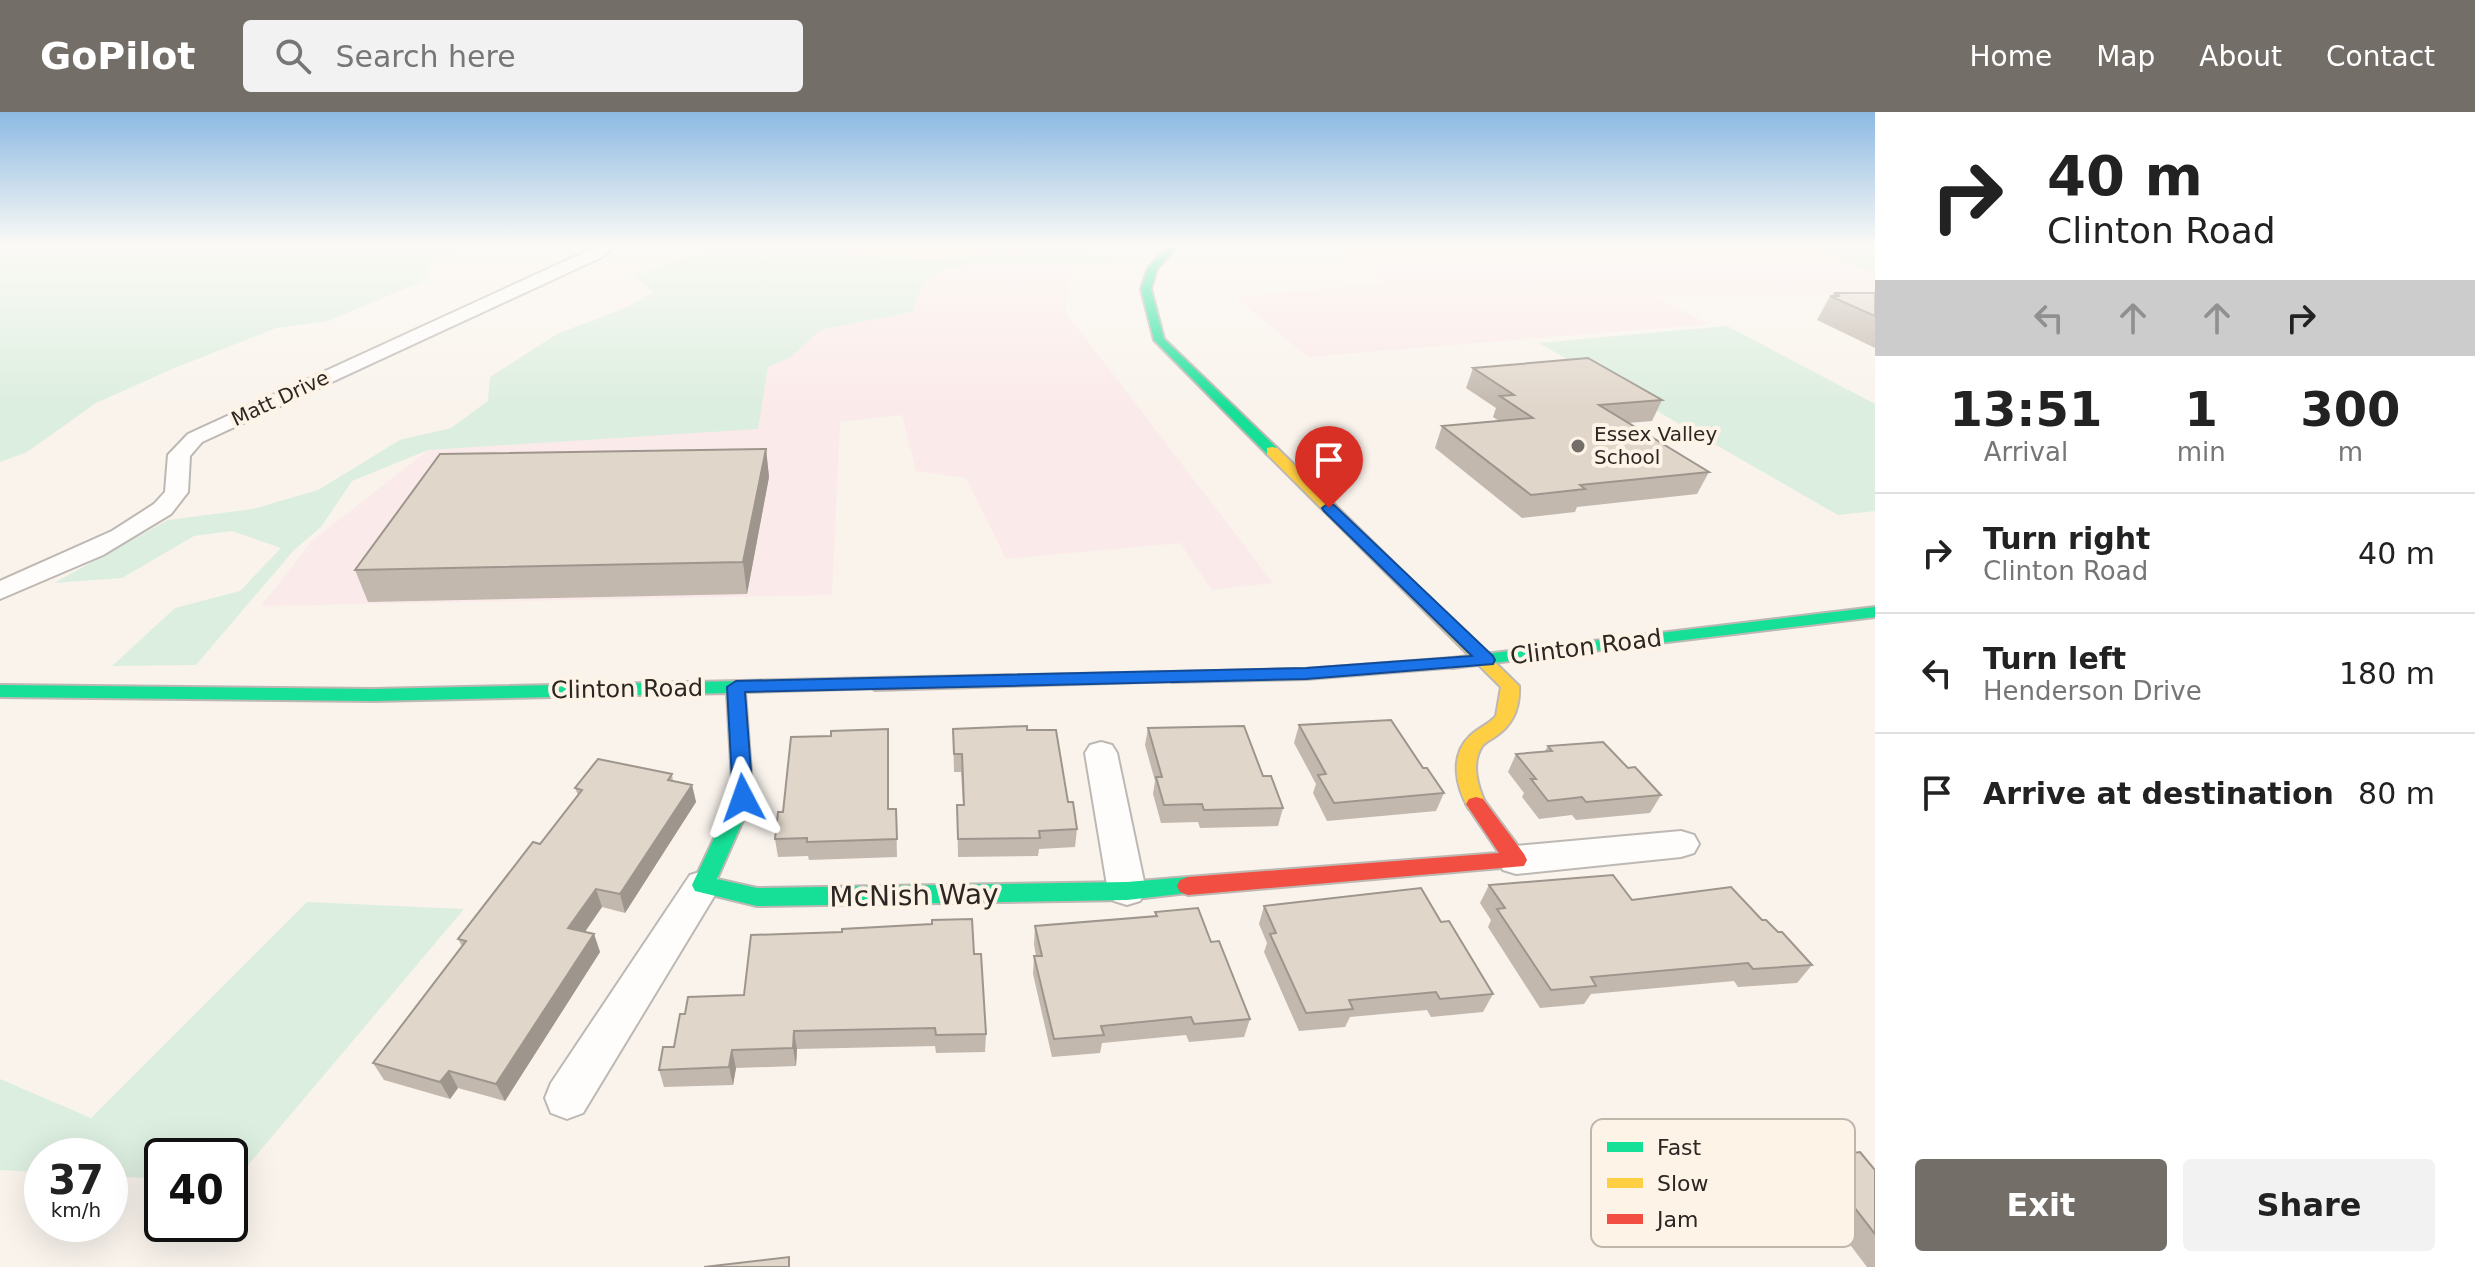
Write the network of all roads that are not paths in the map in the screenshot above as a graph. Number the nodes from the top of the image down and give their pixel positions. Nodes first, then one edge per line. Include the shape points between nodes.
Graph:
1 (497, 300) edge
2 (1145, 300) edge
3 (0, 591) edge
4 (1875, 612) edge
5 (1486, 660) junction
6 (736, 687) junction
7 (0, 691) edge
8 (1101, 753) dead end
9 (1681, 844) dead end
10 (1516, 860) junction
11 (703, 885) junction
12 (1127, 891) junction
13 (567, 1098) dead end

1 - 3 street, Matt Drive via 195,438 179,455 177,489 163,510
2 - 5 street via 1159,340
4 - 5 street, Clinton Road
5 - 6 street, Clinton Road via 1306,674
5 - 10 street via 1510,686 1511,706 1498,727 1475,742 1466,767 1469,793
6 - 7 street, Clinton Road via 373,695
6 - 11 street via 743,798
8 - 12 street
9 - 10 street, McNish Way
10 - 12 street, McNish Way
11 - 12 street, McNish Way via 757,897
11 - 13 street

